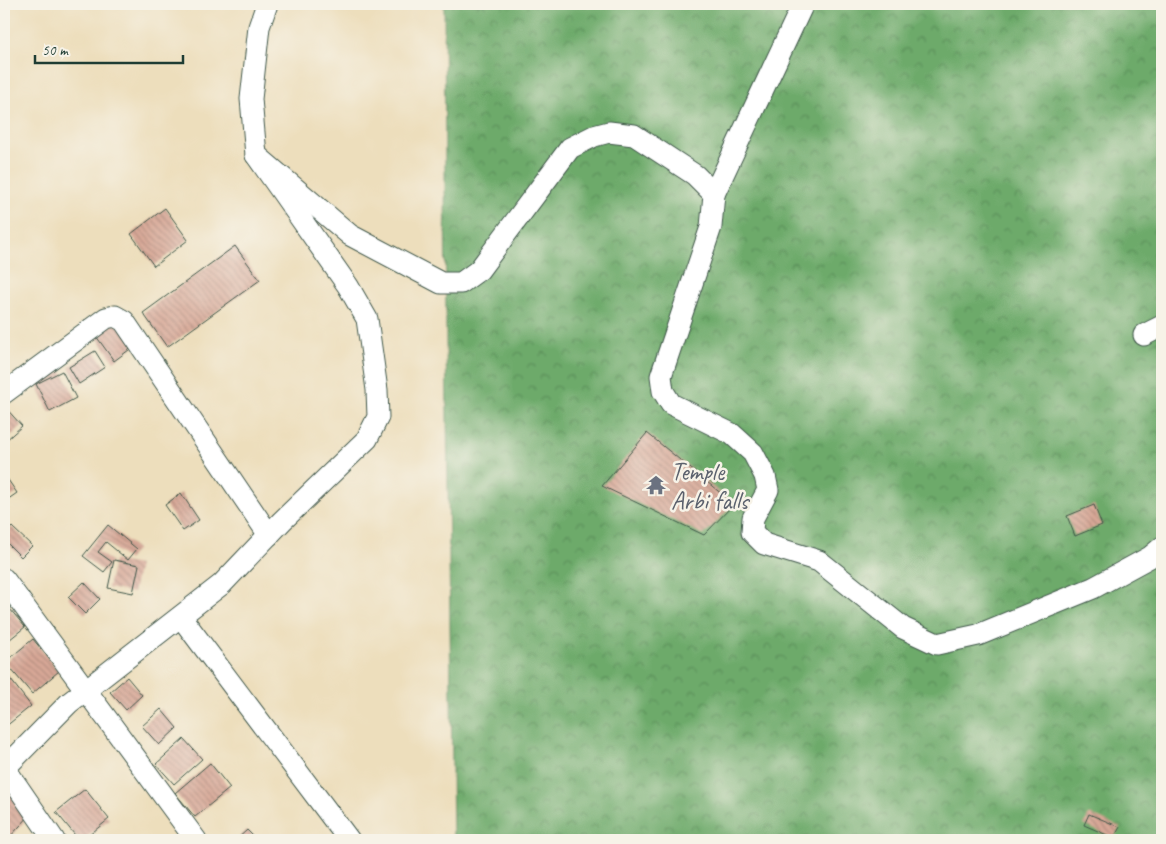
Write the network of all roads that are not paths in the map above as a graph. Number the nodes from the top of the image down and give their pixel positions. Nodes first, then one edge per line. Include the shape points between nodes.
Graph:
1 (267, 4) edge
2 (803, 4) edge
3 (256, 155) junction
4 (714, 194) junction
5 (4, 393) edge
6 (270, 535) junction
7 (1162, 547) edge
8 (4, 579) edge
9 (181, 617) junction
10 (85, 691) junction
11 (4, 768) edge
12 (54, 840) edge
13 (196, 840) edge
14 (348, 840) edge

1 - 3 street via 259,27 250,99
2 - 4 street
3 - 4 street via 350,236 442,283 461,283 479,270 570,148 594,136 609,132 634,135 695,175
3 - 6 street via 348,286 367,319 378,390 378,417 367,439
4 - 7 street via 711,228 661,376 663,391 671,404 732,434 753,453 768,490 753,518 752,532 764,544 820,561 903,628 937,644 978,635 1093,588
5 - 6 street via 106,318 115,316 124,321
6 - 9 street via 222,584
8 - 10 street
9 - 10 street
9 - 14 street
10 - 11 street
10 - 13 street
11 - 12 street

